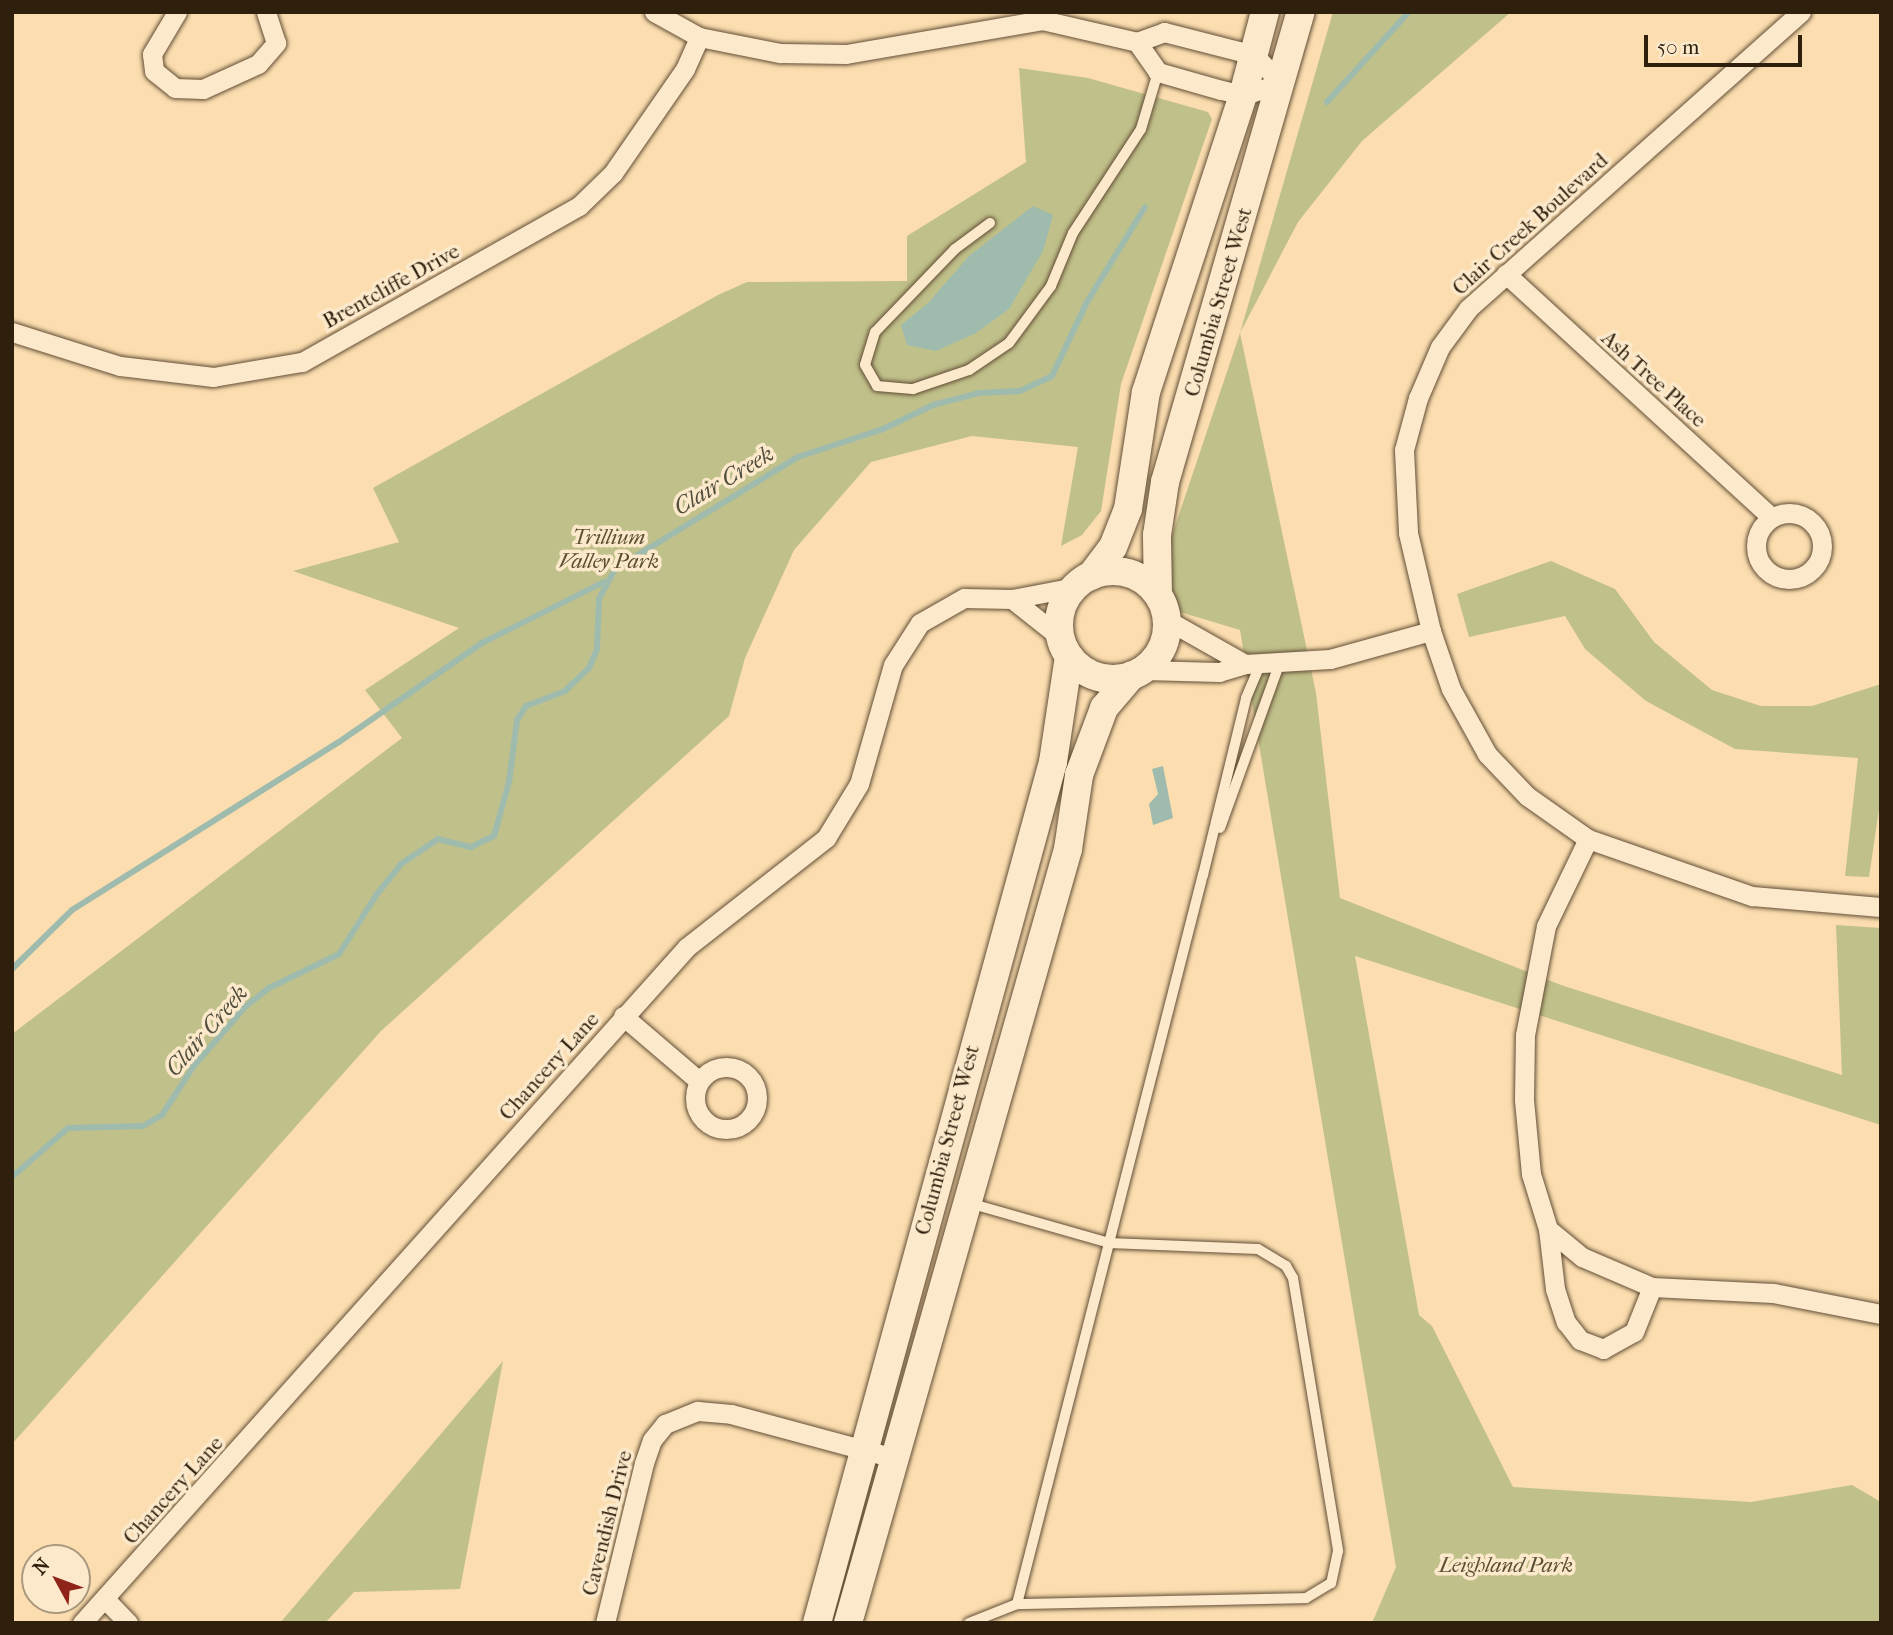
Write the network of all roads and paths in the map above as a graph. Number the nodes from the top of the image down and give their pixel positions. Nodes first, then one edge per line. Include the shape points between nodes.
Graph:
1 (177, 12) edge
2 (266, 12) edge
3 (654, 12) edge
4 (1265, 12) edge
5 (1301, 12) edge
6 (1801, 12) edge
7 (699, 37) junction
8 (1137, 42) junction
9 (1254, 55) junction
10 (1158, 72) junction
11 (1281, 83) junction
12 (1243, 95) junction
13 (990, 223) dead end
14 (1506, 274) junction
15 (12, 331) edge
16 (1771, 517) dead end
17 (1083, 581) junction
18 (1012, 599) junction
19 (1162, 607) junction
20 (1431, 631) junction
21 (1064, 647) junction
22 (1262, 665) junction
23 (1138, 673) junction
24 (1588, 839) junction
25 (1203, 875) junction
26 (1881, 907) edge
27 (623, 1016) junction
28 (699, 1081) dead end
29 (965, 1202) junction
30 (1548, 1229) junction
31 (1109, 1242) junction
32 (1651, 1287) junction
33 (1881, 1314) edge
34 (863, 1450) junction
35 (894, 1458) junction
36 (106, 1600) junction
37 (1017, 1604) junction
38 (82, 1623) edge
39 (128, 1623) edge
40 (604, 1623) edge
41 (817, 1623) edge
42 (848, 1623) edge
43 (969, 1623) edge

1 - 2 street via 152,54 154,71 175,88 203,89 258,64 275,43
3 - 7 street
4 - 9 main road, Columbia Street West
5 - 11 main road, Columbia Street West
6 - 14 street, Clair Creek Boulevard
7 - 8 street via 780,53 846,54 1042,20
7 - 15 street, Brentcliffe Drive via 685,69 612,173 579,206 302,362 213,377 120,366
8 - 9 street via 1164,32
8 - 10 street
9 - 11 street
9 - 12 main road, Columbia Street West
10 - 12 street
10 - 13 lane via 1141,129 1073,233 1051,286 1009,343 969,370 913,388 877,386 865,365 875,332 956,249
11 - 12 street
11 - 19 main road, Columbia Street West via 1165,482 1157,535
12 - 17 main road, Columbia Street West via 1146,392 1128,509 1113,547
14 - 16 street, Ash Tree Place
14 - 20 street, Clair Creek Boulevard via 1468,309 1440,347 1418,398 1405,450 1408,533
17 - 18 street, Chancery Lane
17 - 19 main road via 1121,572 1141,580
17 - 21 main road via 1061,609
18 - 21 street
18 - 27 street, Chancery Lane via 964,598 920,623 893,665 859,784 826,838 687,947
19 - 22 street
19 - 23 main road via 1162,648
20 - 22 street via 1330,659
20 - 24 street, Clair Creek Boulevard via 1451,689 1487,754 1527,796
21 - 23 main road via 1097,677
21 - 34 main road, Columbia Street West via 1053,762
22 - 23 street via 1219,672
22 - 25 lane
22 - 25 lane via 1246,698
23 - 29 main road, Columbia Street West via 1104,708 1079,775 1068,849
24 - 26 street, Clair Creek Boulevard via 1752,895
24 - 30 street via 1546,926 1525,1035 1524,1100 1531,1174
25 - 31 lane
27 - 28 street
27 - 36 street, Chancery Lane
29 - 31 lane
29 - 35 main road, Columbia Street West
30 - 32 street via 1582,1257
30 - 32 street via 1555,1289 1566,1322 1580,1340 1603,1349 1634,1332
31 - 37 lane
31 - 37 lane via 1258,1250 1286,1266 1293,1278 1336,1537 1337,1573 1322,1592 1306,1598
32 - 33 street via 1773,1293
34 - 35 street, Cavendish Drive
34 - 40 street, Cavendish Drive via 731,1414 698,1411 666,1424 652,1440 644,1463
34 - 41 main road, Columbia Street West
35 - 42 main road, Columbia Street West
36 - 38 street, Chancery Lane
36 - 39 street
37 - 43 lane

